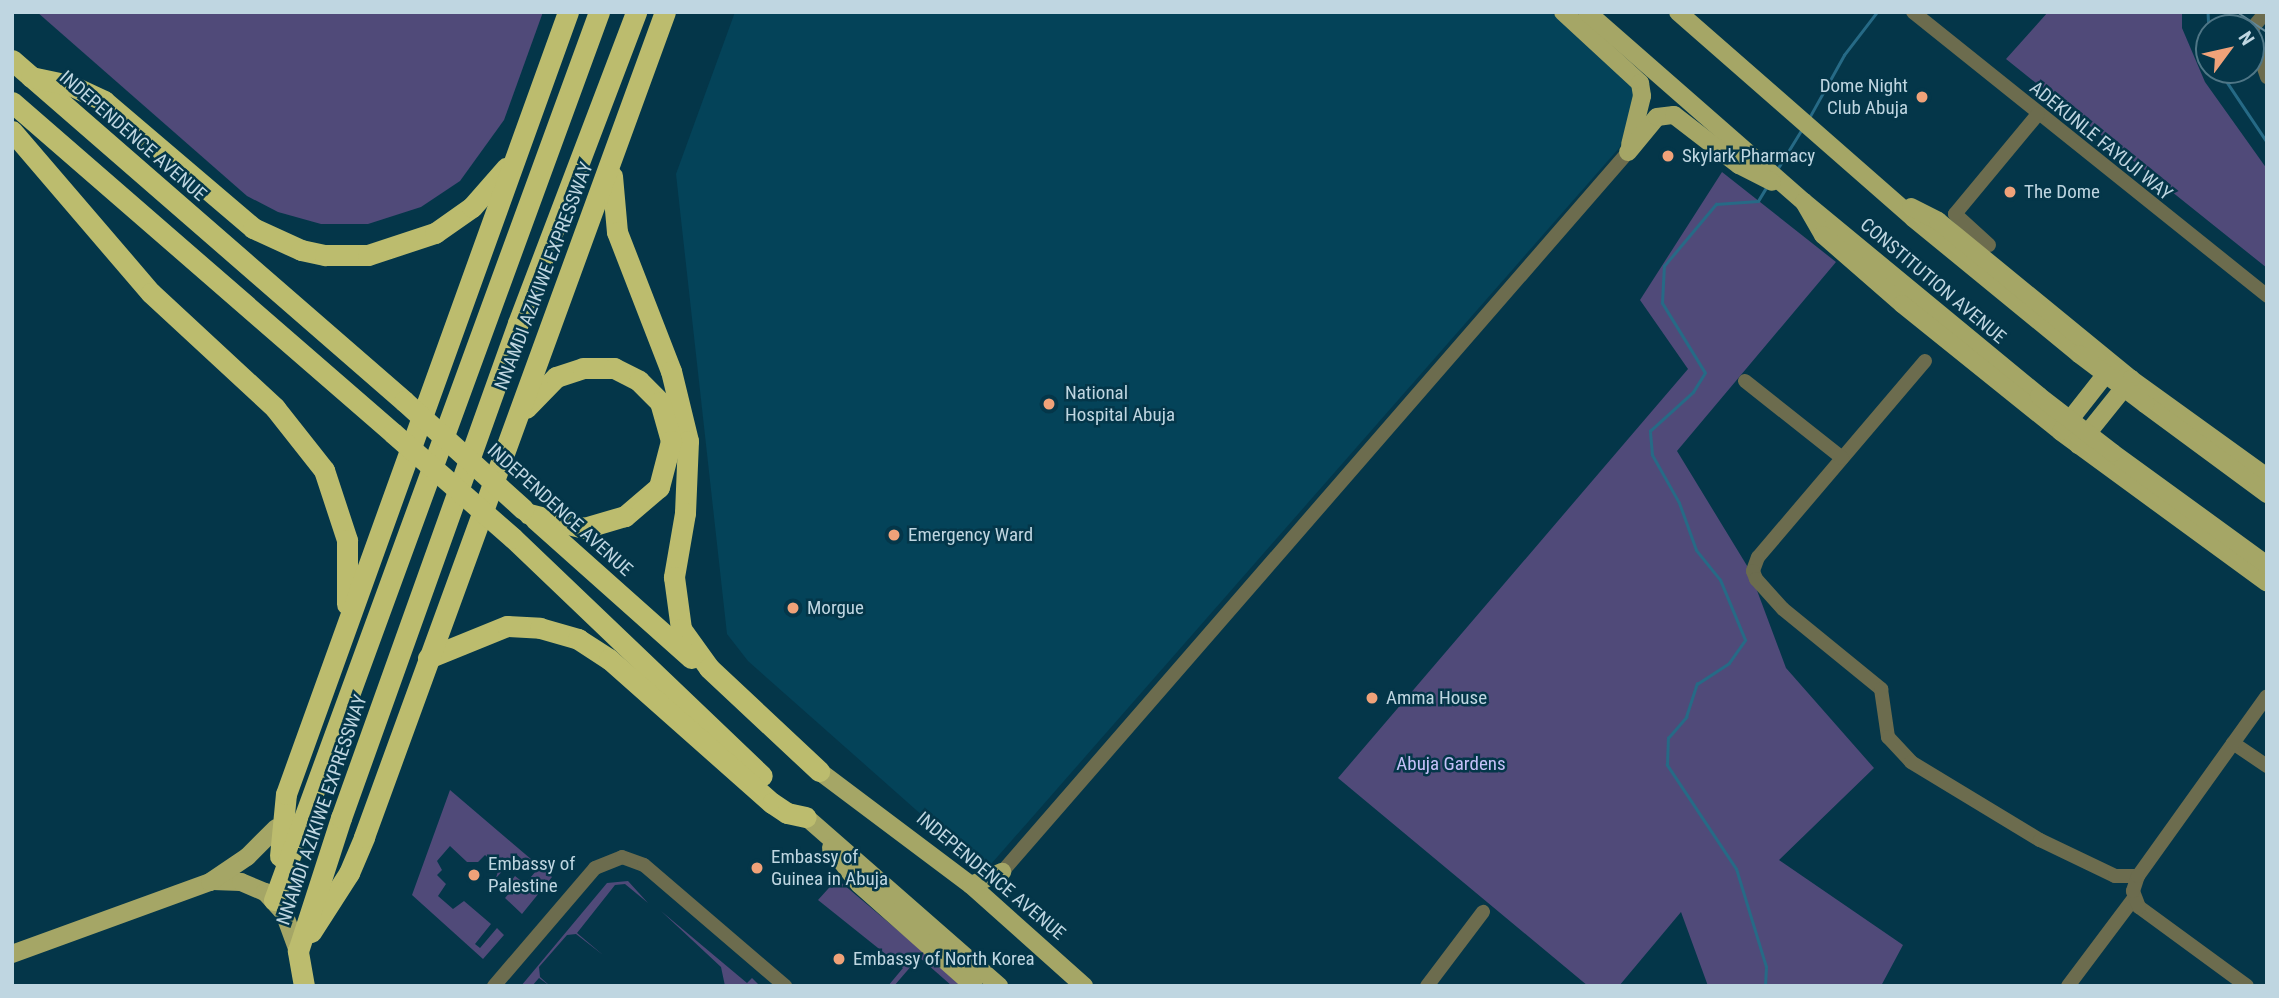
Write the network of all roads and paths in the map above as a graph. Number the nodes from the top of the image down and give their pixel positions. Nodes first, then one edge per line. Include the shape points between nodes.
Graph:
1 (568, 12) edge
2 (636, 12) edge
3 (644, 12) edge
4 (665, 12) edge
5 (1563, 12) edge
6 (1587, 12) edge
7 (1678, 12) edge
8 (1692, 12) edge
9 (1913, 12) edge
10 (2266, 12) edge
11 (597, 15) edge
12 (1724, 52) junction
13 (12, 60) edge
14 (31, 77) junction
15 (2267, 77) edge
16 (12, 102) edge
17 (2038, 114) junction
18 (532, 116) junction
19 (12, 131) edge
20 (1710, 131) junction
21 (621, 134) junction
22 (1628, 152) junction
23 (612, 159) junction
24 (1799, 197) junction
25 (1891, 198) junction
26 (1989, 245) dead end
27 (2267, 296) edge
28 (1925, 361) dead end
29 (2113, 365) junction
30 (2131, 379) junction
31 (1745, 381) dead end
32 (2061, 432) junction
33 (507, 440) junction
34 (2078, 445) junction
35 (1842, 458) junction
36 (2267, 477) edge
37 (2267, 494) edge
38 (526, 511) junction
39 (2267, 565) edge
40 (2267, 583) edge
41 (341, 643) junction
42 (428, 658) junction
43 (2267, 696) edge
44 (2233, 744) junction
45 (2267, 766) edge
46 (819, 771) junction
47 (286, 794) junction
48 (806, 817) junction
49 (276, 828) joint
50 (822, 833) junction
51 (1002, 872) junction
52 (2138, 876) junction
53 (210, 881) junction
54 (971, 885) junction
55 (2134, 898) junction
56 (274, 900) junction
57 (992, 903) junction
58 (1483, 912) dead end
59 (298, 951) junction
60 (12, 954) edge
61 (304, 986) edge
62 (494, 986) edge
63 (785, 986) edge
64 (974, 986) edge
65 (999, 986) edge
66 (1084, 986) edge
67 (1427, 986) edge
68 (2068, 986) edge
69 (2247, 986) edge

1 - 18 highway, NNAMDI AZIKIWE EXPRESSWAY
2 - 59 highway, NNAMDI AZIKIWE EXPRESSWAY via 518,323
3 - 21 highway
4 - 21 highway, NNAMDI AZIKIWE EXPRESSWAY
5 - 22 main road via 1640,83 1642,96
6 - 20 main road, CONSTITUTION AVENUE
7 - 12 main road, CONSTITUTION AVENUE
8 - 12 street
9 - 17 street, ADEKUNLE FAYUJI WAY
10 - 15 street via 2254,23 2251,36
11 - 56 highway, NNAMDI AZIKIWE EXPRESSWAY
12 - 25 main road, CONSTITUTION AVENUE
13 - 14 highway, INDEPENDENCE AVENUE
14 - 18 highway via 70,85 104,102 253,228 301,250 325,255 391,250 453,222 501,176
14 - 38 highway, INDEPENDENCE AVENUE, bridge
16 - 48 highway, bridge via 513,538
17 - 26 street via 1955,214
17 - 27 street, ADEKUNLE FAYUJI WAY
18 - 41 highway, NNAMDI AZIKIWE EXPRESSWAY
19 - 41 highway via 151,293 275,408 324,470 347,540 349,593
20 - 22 main road via 1662,115
20 - 24 main road, CONSTITUTION AVENUE
21 - 23 highway, NNAMDI AZIKIWE EXPRESSWAY
22 - 51 street
23 - 33 highway, NNAMDI AZIKIWE EXPRESSWAY
23 - 46 highway via 617,232 671,371 688,441 685,513 674,577 681,629 709,668
24 - 32 main road via 1822,234
24 - 39 main road, CONSTITUTION AVENUE, bridge via 2039,396
25 - 29 main road via 1938,222
25 - 37 main road, CONSTITUTION AVENUE, bridge via 2078,354
28 - 35 street
29 - 30 main road
29 - 32 main road
30 - 34 main road
30 - 36 main road
31 - 35 street
32 - 34 main road
33 - 38 highway via 543,386 583,368 626,373 650,390 666,414 671,441 665,473 659,487 638,509 612,523 584,528
33 - 42 highway, NNAMDI AZIKIWE EXPRESSWAY
34 - 40 main road
35 - 52 street via 1758,557 1756,579 1783,609 1881,689 1888,737 1911,762 2040,840 2120,878
38 - 46 highway, INDEPENDENCE AVENUE
41 - 47 highway, NNAMDI AZIKIWE EXPRESSWAY
42 - 48 highway via 507,626 540,628 578,639 609,659 772,803 787,813
42 - 59 highway, NNAMDI AZIKIWE EXPRESSWAY via 349,873
43 - 44 street
44 - 45 street
44 - 52 street
46 - 54 main road, INDEPENDENCE AVENUE
47 - 49 highway
47 - 56 highway, NNAMDI AZIKIWE EXPRESSWAY
48 - 50 main road
49 - 53 main road via 247,857
50 - 64 main road via 859,884
50 - 65 main road
51 - 54 main road
51 - 57 main road
52 - 55 street
53 - 56 main road via 254,886
53 - 60 main road
54 - 57 main road, INDEPENDENCE AVENUE
55 - 68 street
55 - 69 street via 2139,907
56 - 59 main road
57 - 66 main road, INDEPENDENCE AVENUE
58 - 67 street
59 - 61 highway
62 - 63 street via 595,868 622,857 644,865

